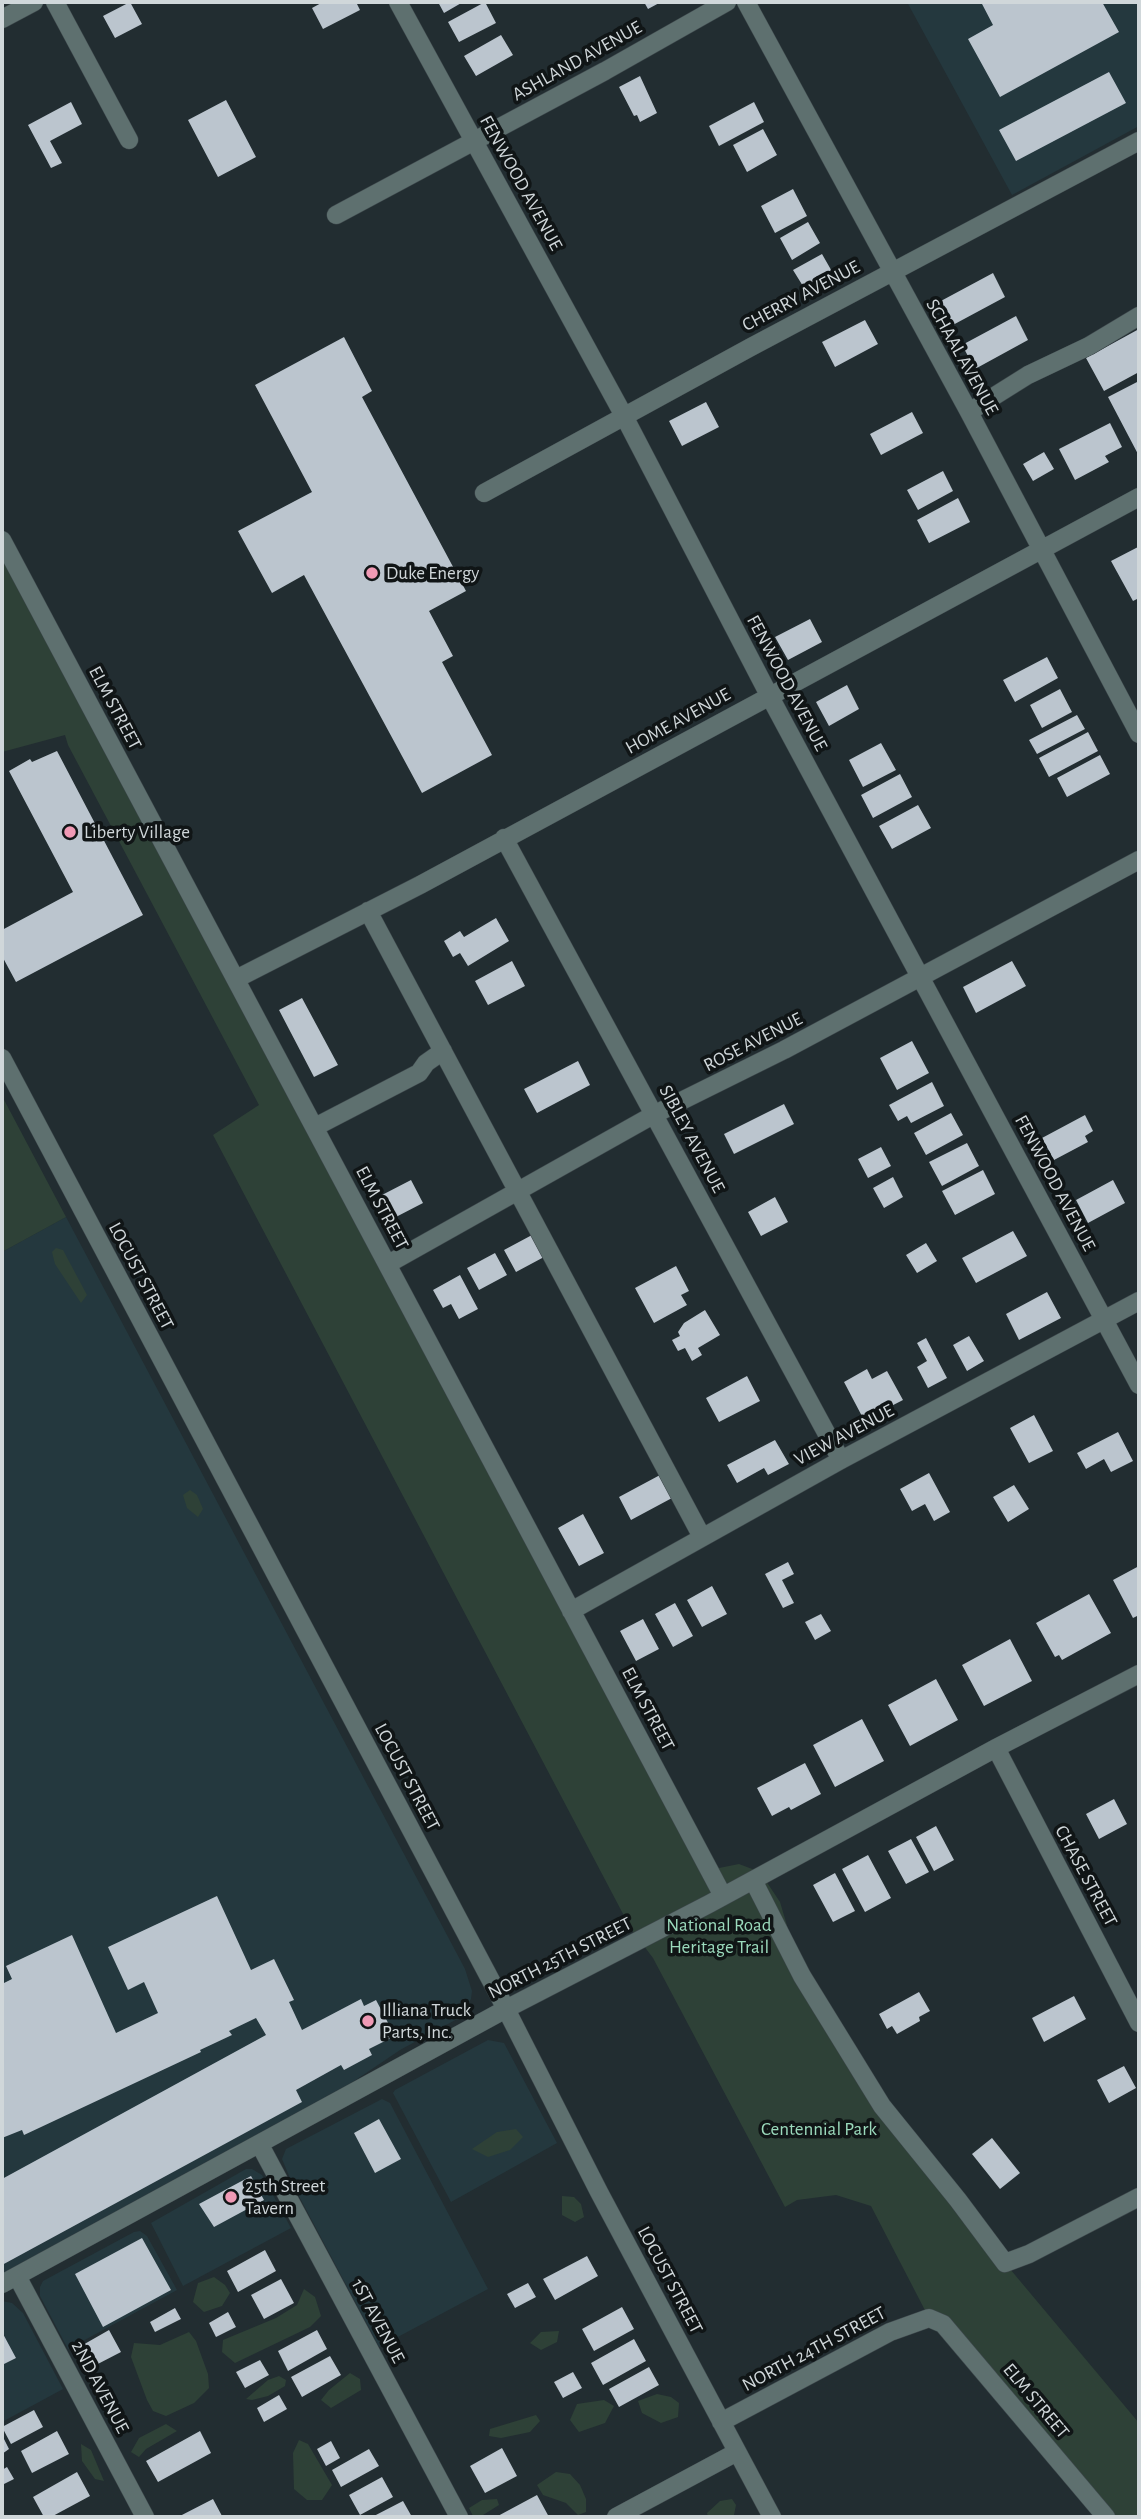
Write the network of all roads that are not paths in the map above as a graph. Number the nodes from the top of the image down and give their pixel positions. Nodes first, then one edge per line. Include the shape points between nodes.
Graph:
1 (34, 2) edge
2 (55, 2) edge
3 (398, 2) edge
4 (727, 2) edge
5 (746, 2) edge
6 (2, 19) edge
7 (130, 140) dead end
8 (474, 141) junction
9 (1139, 141) edge
10 (336, 215) dead end
11 (891, 272) junction
12 (1139, 316) edge
13 (969, 412) junction
14 (624, 416) junction
15 (484, 493) dead end
16 (1139, 497) edge
17 (2, 540) edge
18 (1041, 550) junction
19 (769, 695) junction
20 (1139, 734) edge
21 (504, 838) junction
22 (1139, 860) edge
23 (368, 911) junction
24 (921, 977) junction
25 (236, 979) junction
26 (443, 1051) junction
27 (2, 1058) edge
28 (655, 1114) junction
29 (315, 1127) junction
30 (518, 1191) junction
31 (388, 1264) junction
32 (1139, 1301) edge
33 (1105, 1320) junction
34 (1139, 1385) edge
35 (841, 1460) junction
36 (702, 1537) junction
37 (571, 1611) junction
38 (1139, 1674) edge
39 (996, 1748) junction
40 (754, 1881) junction
41 (723, 1896) junction
42 (506, 2009) junction
43 (1139, 2023) edge
44 (260, 2144) junction
45 (1139, 2197) edge
46 (9, 2280) edge
47 (929, 2318) joint
48 (721, 2422) junction
49 (737, 2452) junction
50 (145, 2517) edge
51 (459, 2517) edge
52 (616, 2517) edge
53 (772, 2517) edge
54 (1106, 2517) edge

1 - 6 street
2 - 7 street
3 - 8 street, FENWOOD AVENUE
4 - 8 street, ASHLAND AVENUE
5 - 11 street, SCHAAL AVENUE
8 - 10 street, ASHLAND AVENUE
8 - 14 street, FENWOOD AVENUE
9 - 11 street, CHERRY AVENUE
11 - 13 street, SCHAAL AVENUE
11 - 14 street, CHERRY AVENUE
12 - 13 street
13 - 18 street, SCHAAL AVENUE
14 - 15 street, CHERRY AVENUE
14 - 19 street, FENWOOD AVENUE
16 - 18 street, HOME AVENUE
17 - 25 street, ELM STREET
18 - 19 street, HOME AVENUE
18 - 20 street, SCHAAL AVENUE
19 - 21 street, HOME AVENUE
19 - 24 street, FENWOOD AVENUE
21 - 23 street, HOME AVENUE
21 - 28 street, SIBLEY AVENUE
22 - 24 street, ROSE AVENUE
23 - 25 street, HOME AVENUE
23 - 26 street
24 - 28 street, ROSE AVENUE
24 - 33 street, FENWOOD AVENUE
25 - 29 street, ELM STREET
26 - 29 street via 419,1073
26 - 30 street
27 - 42 street, LOCUST STREET
28 - 30 street, ROSE AVENUE
28 - 35 street, SIBLEY AVENUE
29 - 31 street, ELM STREET
30 - 31 street, ROSE AVENUE
30 - 36 street
31 - 37 street, ELM STREET
32 - 33 street, VIEW AVENUE
33 - 34 street, FENWOOD AVENUE
33 - 35 street, VIEW AVENUE
35 - 36 street, VIEW AVENUE
36 - 37 street, VIEW AVENUE
37 - 41 street, ELM STREET
38 - 39 street, NORTH 25TH STREET
39 - 40 street, NORTH 25TH STREET
39 - 43 street, CHASE STREET
40 - 41 street, NORTH 25TH STREET
40 - 45 street via 802,1976 882,2106 1005,2263
41 - 42 street, NORTH 25TH STREET
42 - 44 street, NORTH 25TH STREET
42 - 48 street, LOCUST STREET
44 - 46 street, NORTH 25TH STREET
44 - 51 street, 1ST AVENUE
46 - 50 street, 2ND AVENUE
47 - 48 street, NORTH 24TH STREET via 890,2332
47 - 54 street, ELM STREET via 943,2325
48 - 49 street, LOCUST STREET
49 - 52 street
49 - 53 street, LOCUST STREET

